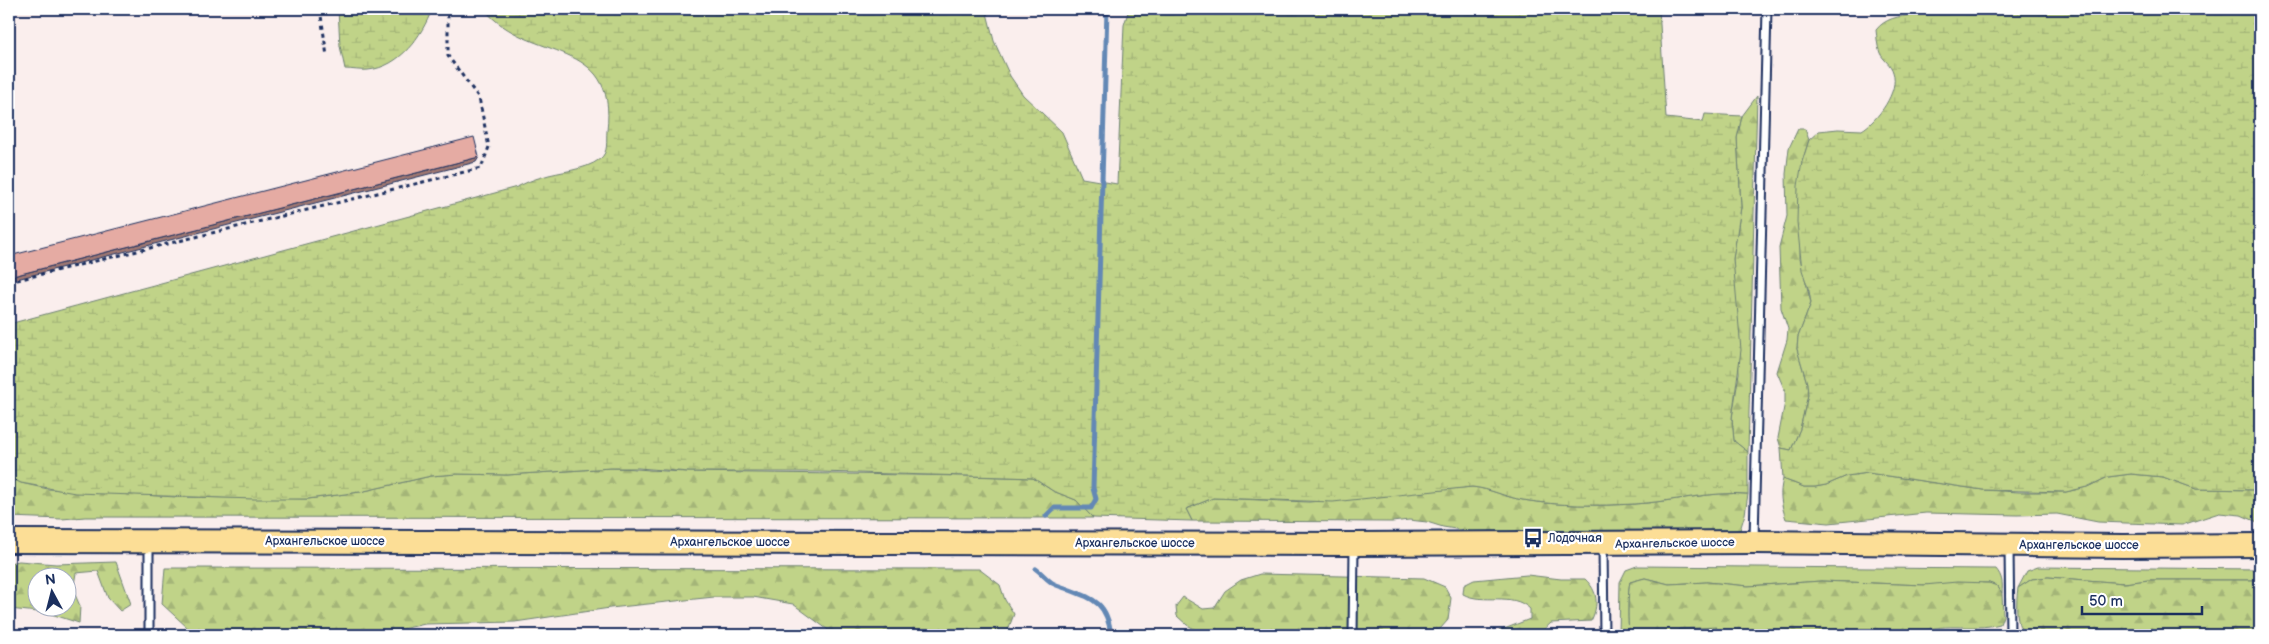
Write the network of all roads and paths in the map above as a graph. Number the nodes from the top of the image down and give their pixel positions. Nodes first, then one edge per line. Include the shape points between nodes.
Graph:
1 (320, 9) edge
2 (448, 9) edge
3 (1767, 9) edge
4 (327, 56) dead end
5 (9, 282) edge
6 (9, 541) edge
7 (149, 541) junction
8 (1754, 542) junction
9 (1354, 544) junction
10 (1603, 544) junction
11 (2009, 545) junction
12 (2260, 545) edge
13 (149, 635) edge
14 (1353, 635) edge
15 (1604, 635) edge
16 (2010, 635) edge

1 - 4 path
2 - 5 path via 448,56 479,98 489,147 481,168
3 - 8 lane
6 - 7 main road, Архангельское шоссе
7 - 9 main road, Архангельское шоссе
7 - 13 lane
8 - 10 main road, Архангельское шоссе
8 - 11 main road, Архангельское шоссе
9 - 10 main road, Архангельское шоссе
9 - 14 lane
10 - 15 lane
11 - 12 main road, Архангельское шоссе
11 - 16 lane

